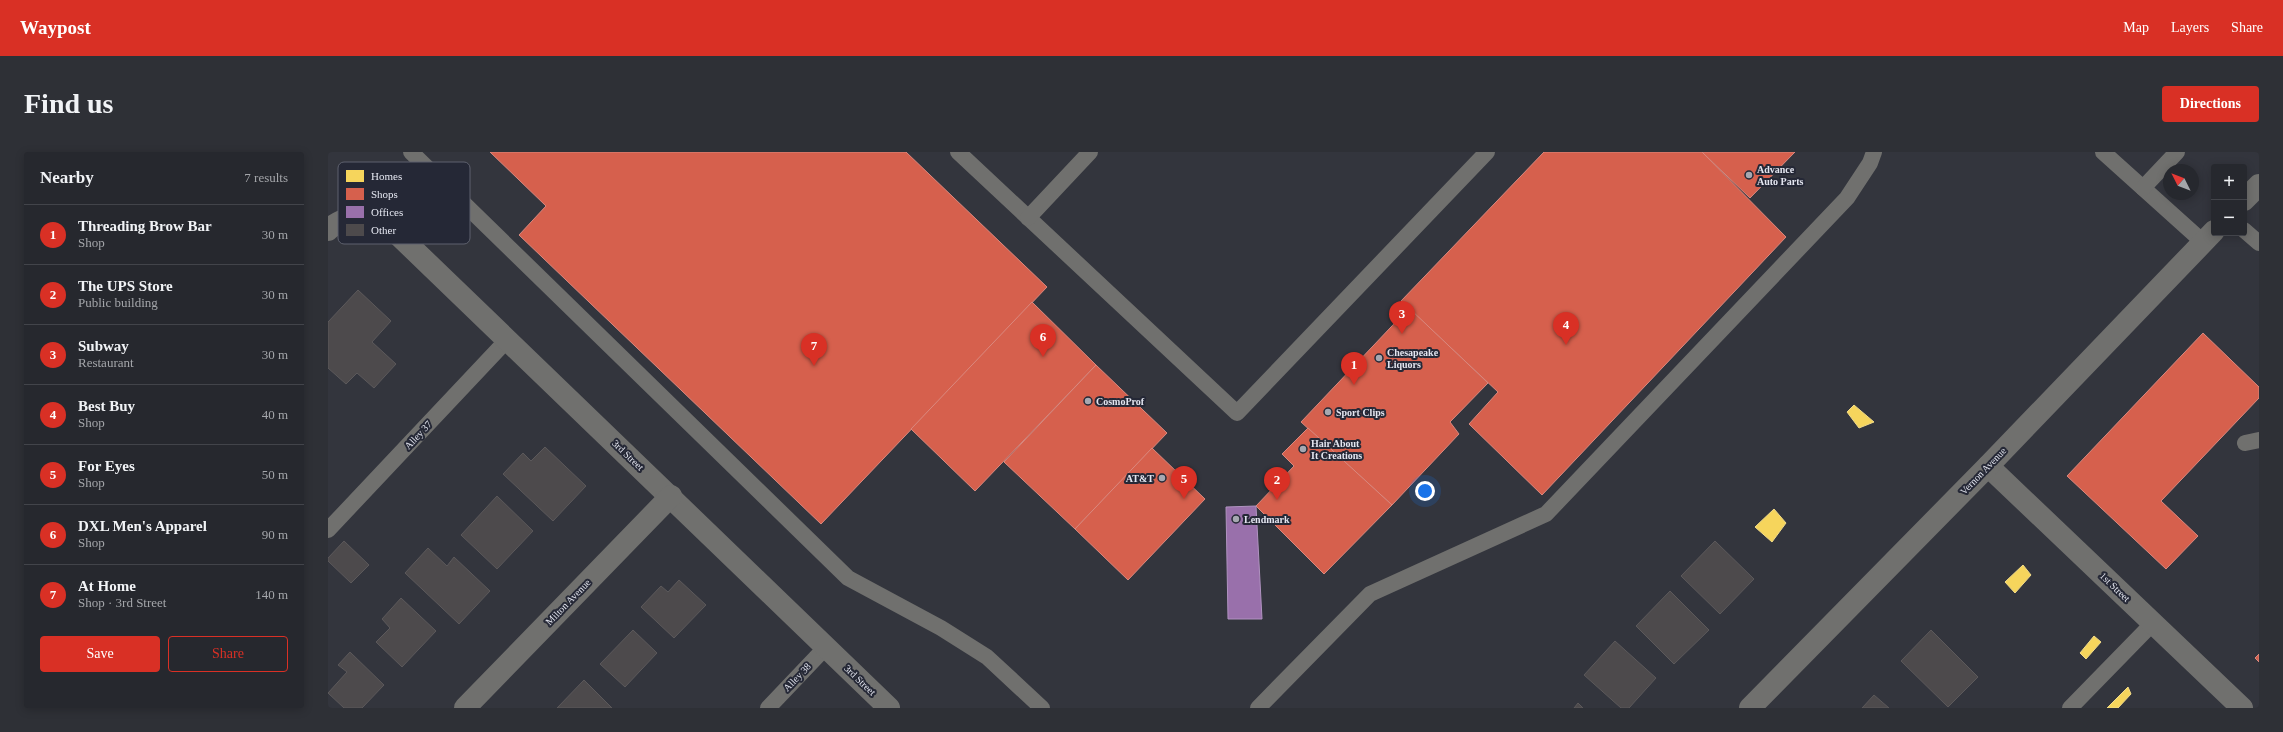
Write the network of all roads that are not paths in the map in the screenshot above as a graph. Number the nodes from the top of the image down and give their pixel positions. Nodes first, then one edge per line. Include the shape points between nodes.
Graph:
1 (411, 152) edge
2 (958, 152) edge
3 (1090, 152) edge
4 (1486, 152) edge
5 (1874, 152) edge
6 (2103, 152) edge
7 (2177, 152) edge
8 (421, 162) edge
9 (2259, 185) edge
10 (2143, 188) junction
11 (2247, 197) edge
12 (470, 210) edge
13 (1028, 218) junction
14 (338, 222) edge
15 (328, 230) edge
16 (2247, 233) edge
17 (2209, 236) edge
18 (2259, 243) edge
19 (408, 244) edge
20 (508, 339) junction
21 (1988, 466) junction
22 (671, 496) junction
23 (328, 530) edge
24 (2153, 623) junction
25 (826, 647) junction
26 (465, 708) edge
27 (768, 708) edge
28 (889, 708) edge
29 (1042, 708) edge
30 (1258, 708) edge
31 (1750, 708) edge
32 (2070, 708) edge
33 (2242, 708) edge

1 - 8 lane
2 - 13 lane
3 - 13 lane
4 - 13 lane via 1237,413
5 - 30 lane via 1870,163 1847,198 1546,514 1370,594
6 - 10 lane
7 - 10 lane
9 - 11 street
10 - 17 lane
12 - 29 lane via 848,578 941,628 987,657
14 - 15 street, 3rd Street
16 - 18 lane
17 - 21 street, Vernon Avenue
19 - 20 street, 3rd Street
20 - 22 street, 3rd Street
20 - 23 lane, Alley 37
21 - 24 street, 1st Street
21 - 31 street, Vernon Avenue
22 - 25 street, 3rd Street
22 - 26 street, Milton Avenue
24 - 32 lane
24 - 33 street, 1st Street
25 - 27 lane, Alley 38
25 - 28 street, 3rd Street

